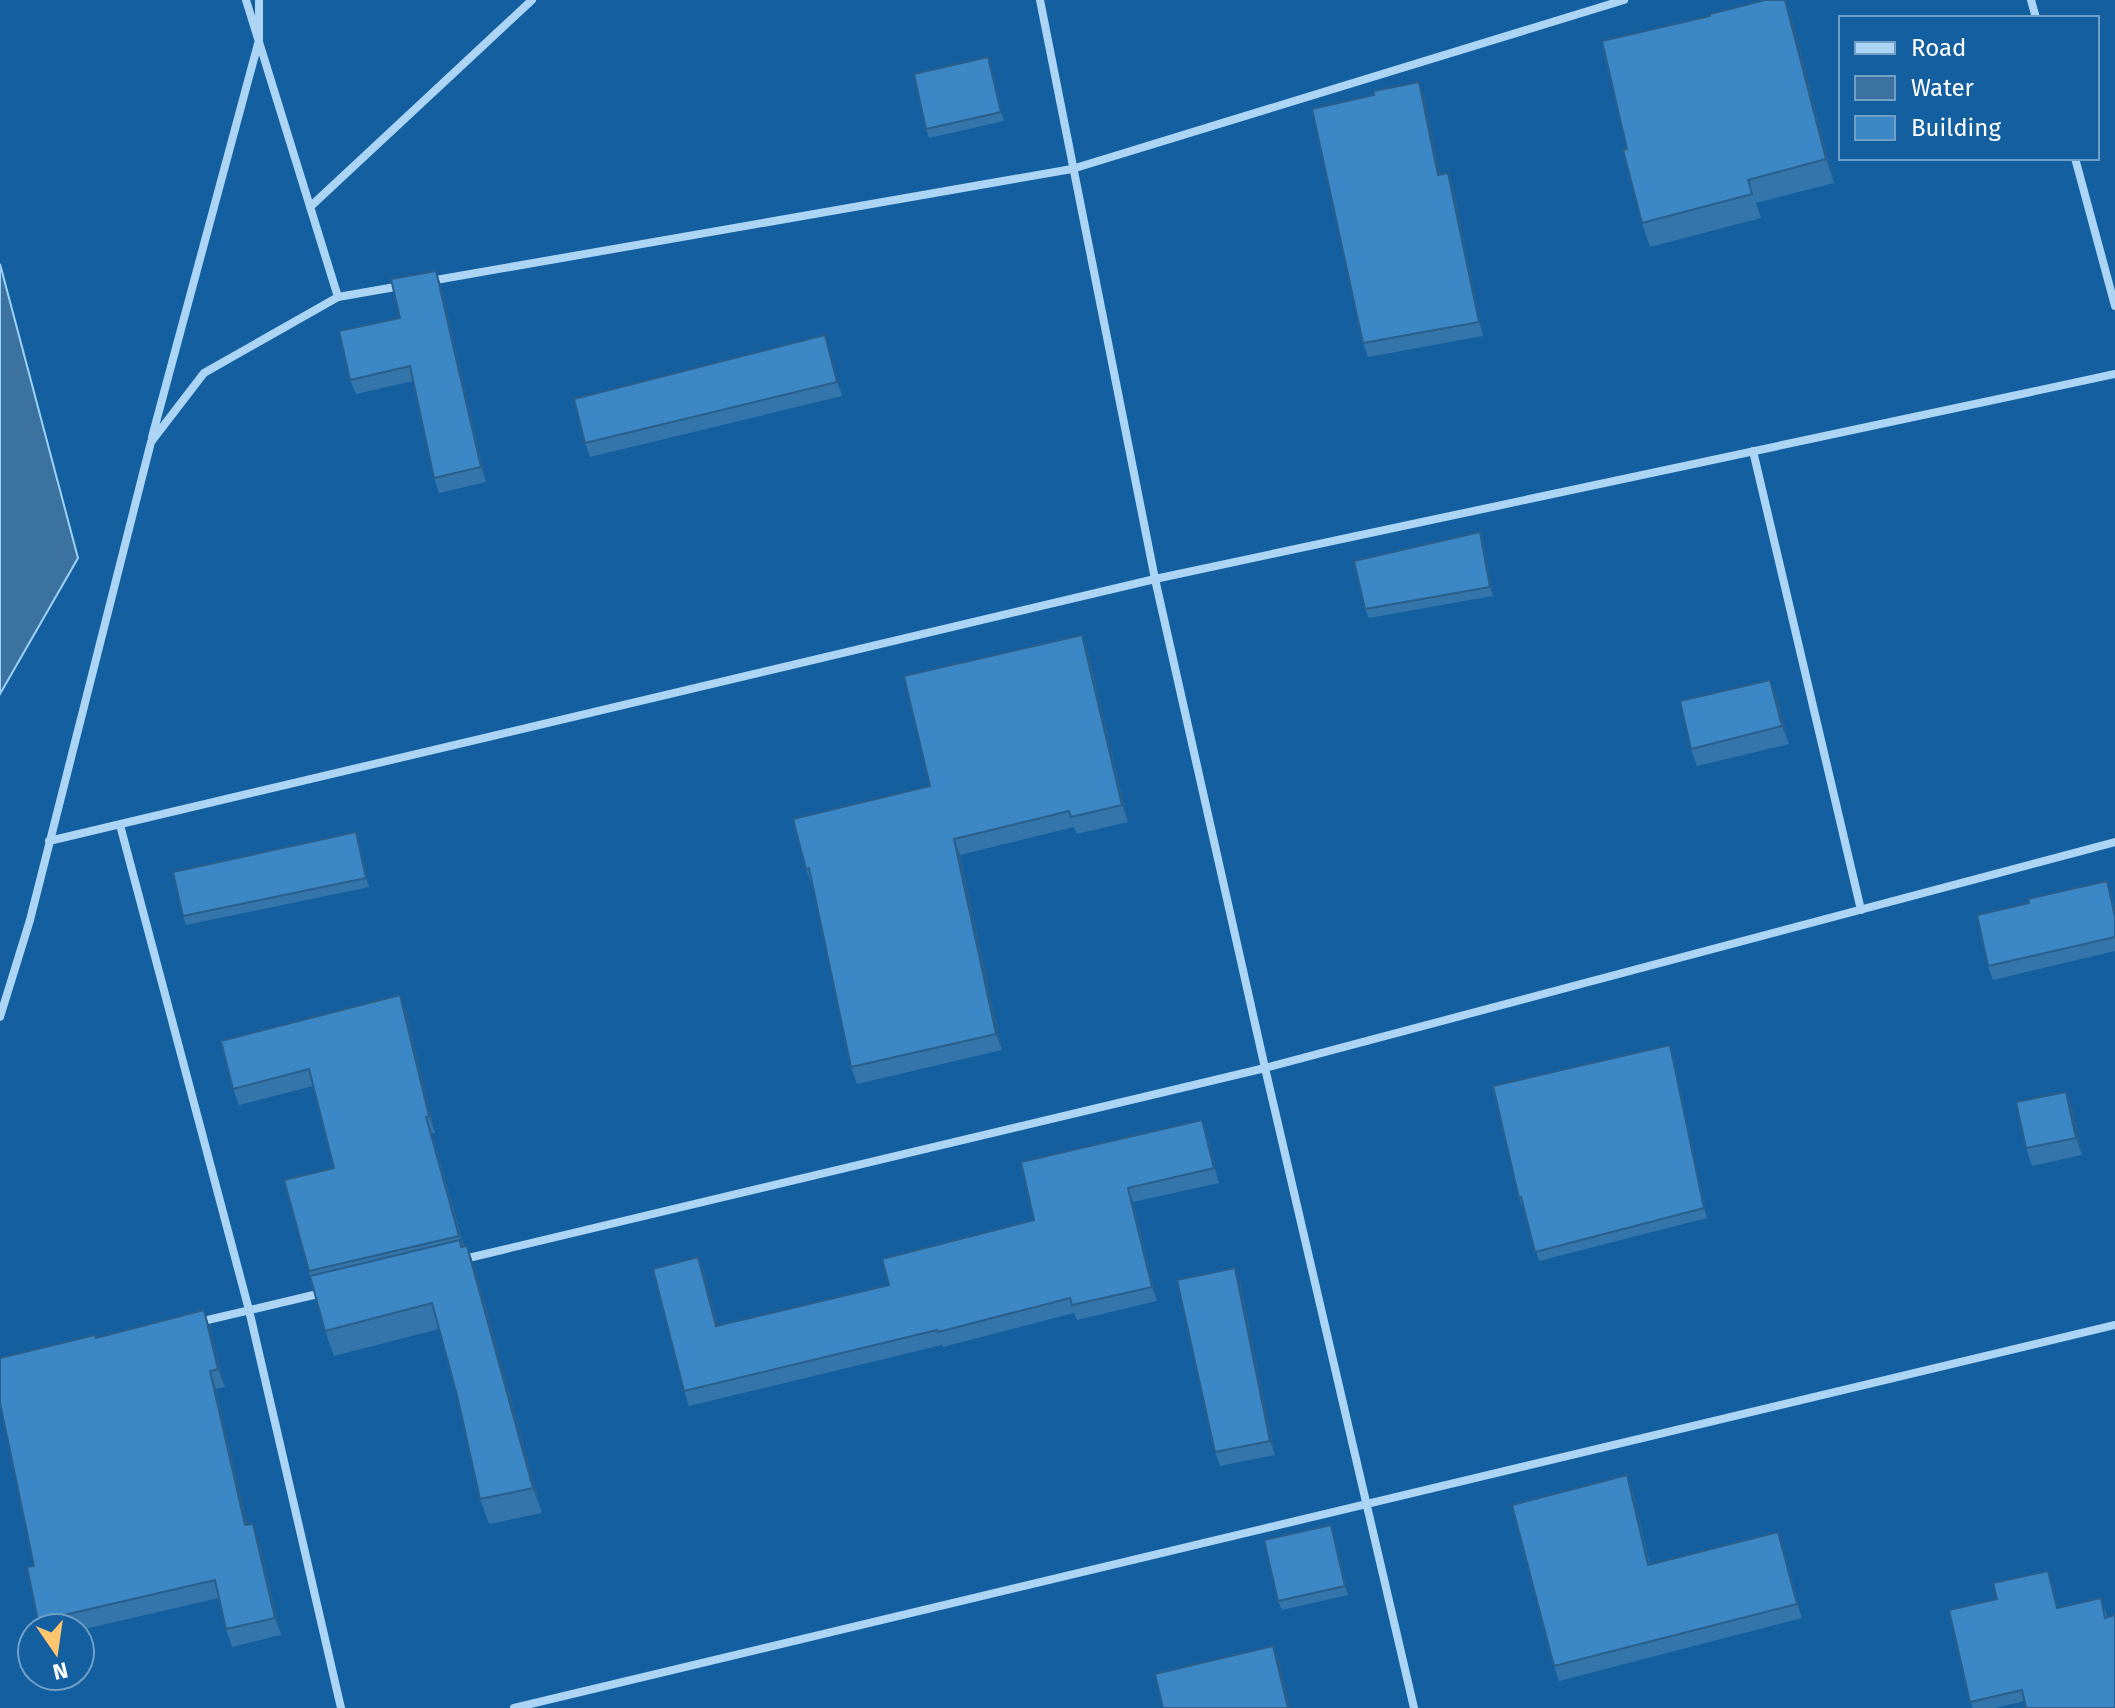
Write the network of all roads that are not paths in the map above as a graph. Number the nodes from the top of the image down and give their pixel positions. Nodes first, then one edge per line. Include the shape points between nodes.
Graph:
1 (246, 0) edge
2 (259, 0) edge
3 (532, 0) edge
4 (1040, 0) edge
5 (1624, 0) edge
6 (259, 40) junction
7 (2076, 160) edge
8 (1072, 169) junction
9 (310, 207) junction
10 (338, 297) junction
11 (2115, 306) edge
12 (2115, 374) edge
13 (151, 442) junction
14 (1753, 451) junction
15 (1155, 579) junction
16 (120, 825) junction
17 (49, 841) junction
18 (2115, 842) edge
19 (1861, 910) junction
20 (0, 1017) edge
21 (1265, 1068) junction
22 (449, 1263) edge
23 (326, 1292) edge
24 (249, 1310) junction
25 (191, 1324) edge
26 (2115, 1325) edge
27 (1366, 1504) junction
28 (341, 1708) edge
29 (514, 1708) edge
30 (1414, 1708) edge

1 - 6 street
2 - 6 street
3 - 9 street
4 - 8 street
5 - 8 street
6 - 9 street
6 - 13 street
7 - 11 street
8 - 10 street
8 - 15 street
9 - 10 street
10 - 13 street via 204,373
12 - 14 street
13 - 17 street
14 - 15 street
14 - 19 street
15 - 16 street
15 - 21 street
16 - 17 street
16 - 24 street
17 - 20 street
18 - 19 street
19 - 21 street
21 - 22 street
21 - 27 street
23 - 24 street
24 - 25 street
24 - 28 street
26 - 27 street
27 - 29 street
27 - 30 street

